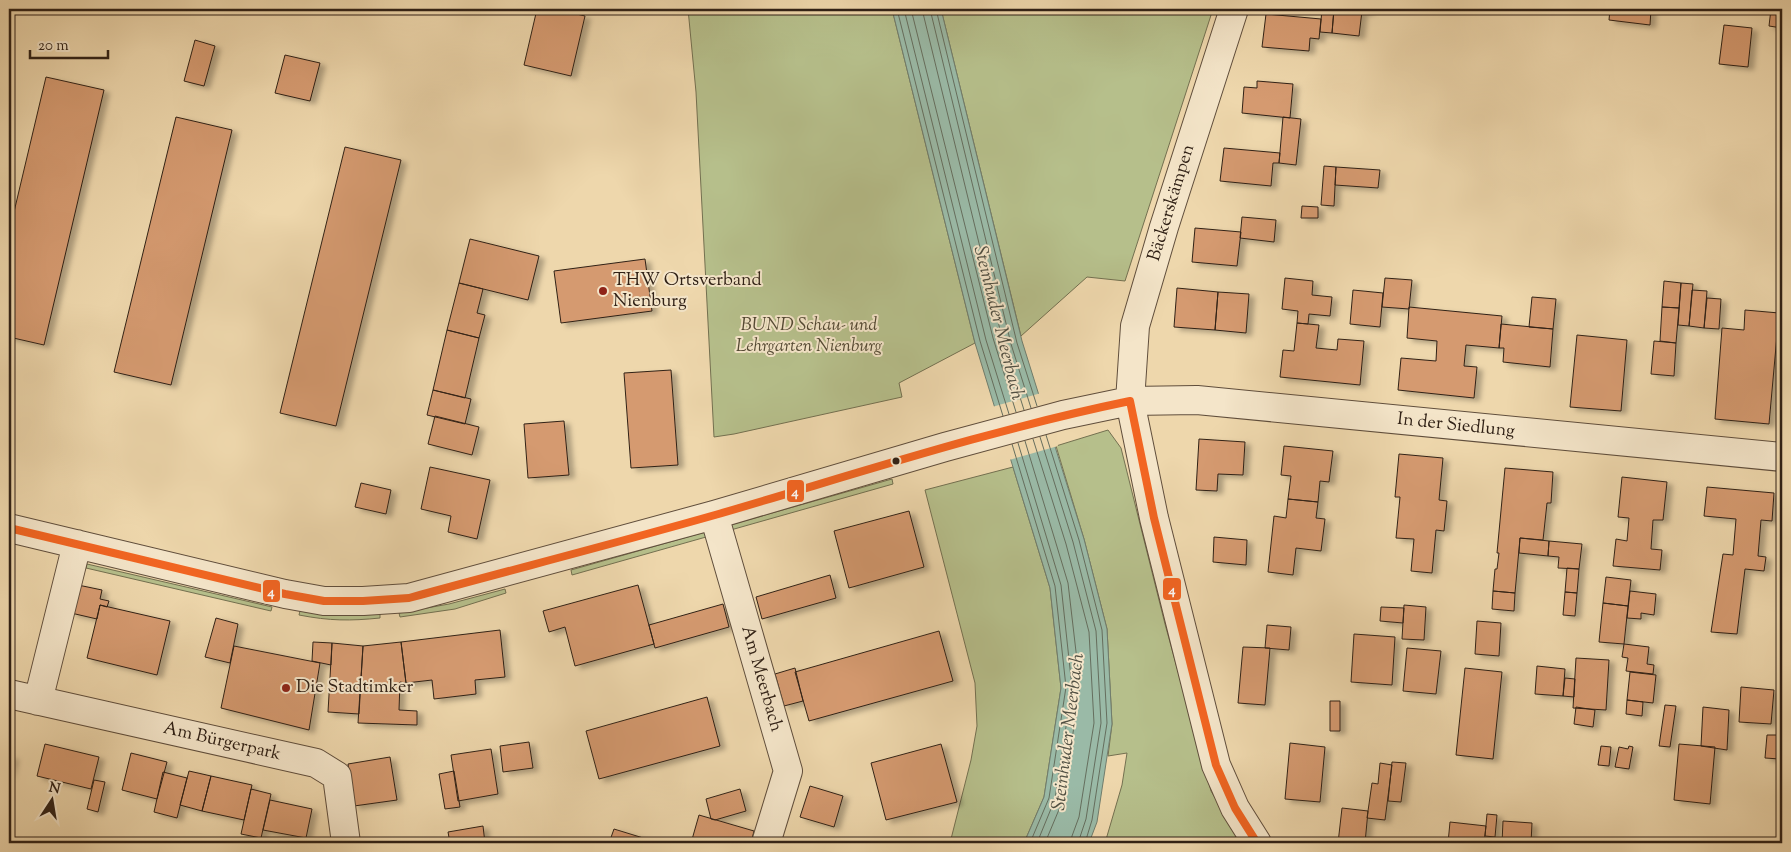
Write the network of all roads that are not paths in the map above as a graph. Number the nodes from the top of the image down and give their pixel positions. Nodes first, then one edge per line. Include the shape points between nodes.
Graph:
1 (1234, 9) edge
2 (1130, 401) junction
3 (1782, 457) edge
4 (714, 515) junction
5 (9, 528) edge
6 (76, 544) junction
7 (9, 694) edge
8 (38, 701) junction
9 (346, 843) edge
10 (766, 843) edge
11 (1257, 843) edge

1 - 2 street, Bäckerskämpen via 1135,326
2 - 3 street, In der Siedlung via 1197,400
2 - 4 street, In der Siedlung via 1063,415
2 - 11 street, Bäckerskämpen via 1154,518 1216,765 1235,808
4 - 6 street, In der Siedlung via 409,598 363,601 324,601 285,594
4 - 10 street, Am Meerbach via 788,771
5 - 6 street, In der Siedlung
6 - 8 street
7 - 8 street, Am Bürgerpark
8 - 9 street, Am Bürgerpark via 316,763 337,776

